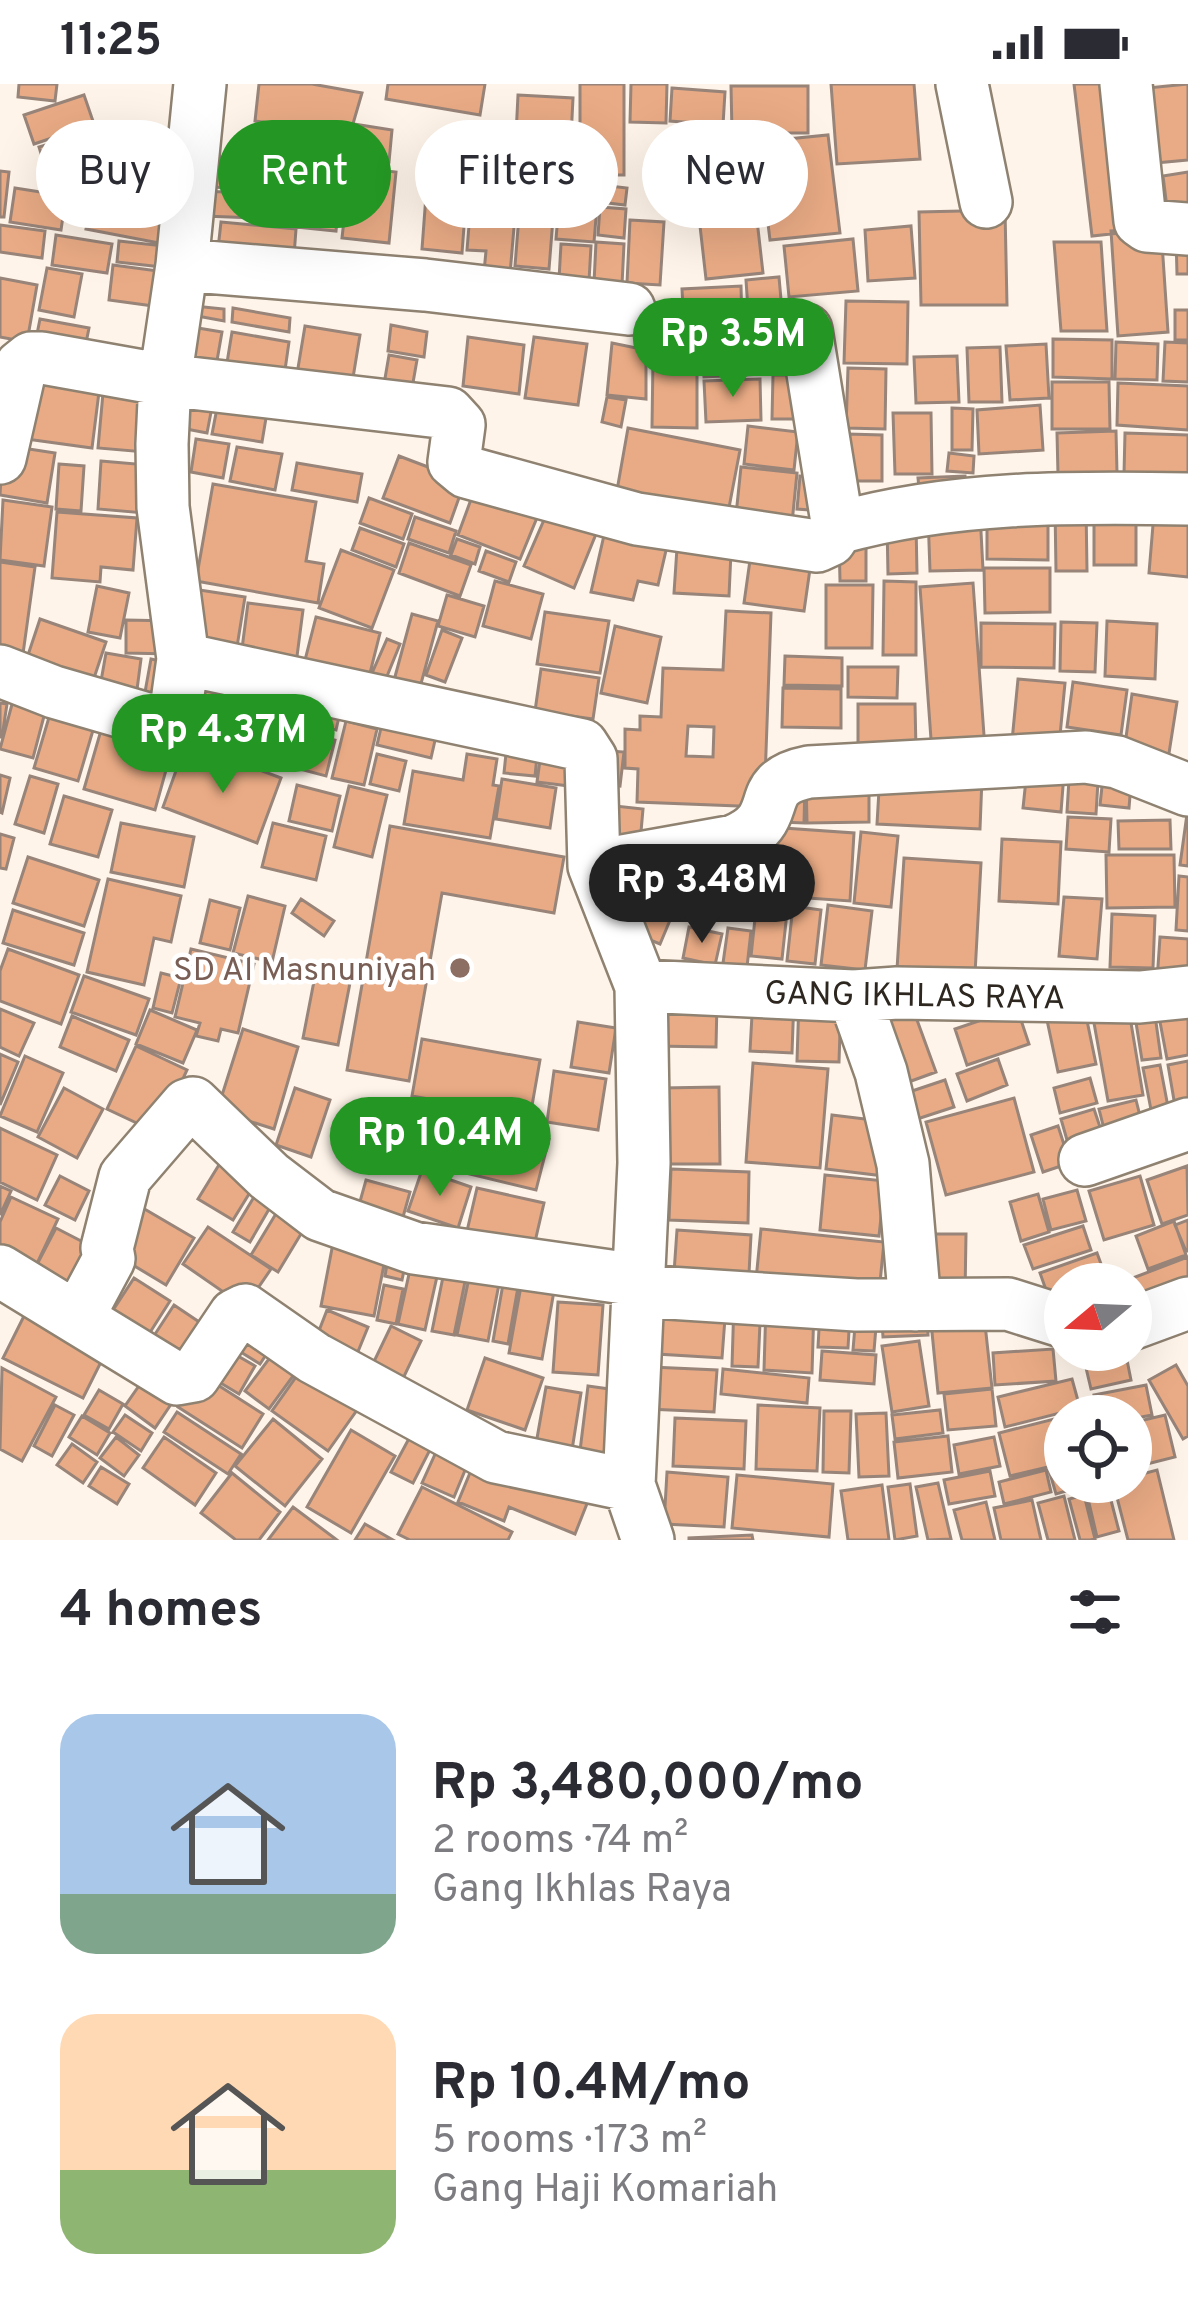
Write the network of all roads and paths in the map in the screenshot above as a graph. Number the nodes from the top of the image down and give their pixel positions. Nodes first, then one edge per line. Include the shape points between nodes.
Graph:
1 (200, 84) edge
2 (962, 84) edge
3 (1126, 84) edge
4 (986, 202) dead end
5 (1188, 230) edge
6 (182, 265) junction
7 (629, 310) dead end
8 (806, 330) dead end
9 (165, 380) junction
10 (0, 458) edge
11 (1188, 499) edge
12 (838, 529) junction
13 (183, 659) junction
14 (0, 671) edge
15 (1188, 790) edge
16 (594, 866) junction
17 (641, 986) junction
18 (1188, 992) edge
19 (854, 996) junction
20 (1188, 1124) edge
21 (1084, 1160) dead end
22 (0, 1271) edge
23 (638, 1285) junction
24 (1188, 1303) edge
25 (915, 1305) junction
26 (1044, 1315) edge
27 (78, 1316) junction
28 (1152, 1316) edge
29 (629, 1485) junction
30 (648, 1540) edge

1 - 6 street
2 - 4 street
3 - 5 street via 1140,221
6 - 7 street
6 - 9 street
8 - 12 street
9 - 10 street via 31,358 21,366
9 - 12 street via 448,413 459,425 459,469 638,519 818,546
9 - 13 street via 163,507
11 - 12 street via 1030,497 898,511
13 - 14 street via 176,710 161,719
13 - 16 street via 582,745 594,766
15 - 16 street via 1086,758 809,772 774,788 764,824 751,834
16 - 17 street
17 - 19 street, GANG IKHLAS RAYA
17 - 23 street
18 - 19 street, GANG IKHLAS RAYA
19 - 25 street via 903,1164
20 - 21 street
22 - 27 street
23 - 25 street
23 - 27 street via 414,1248 320,1215 194,1103 125,1177 109,1259
23 - 29 street
24 - 28 street
25 - 26 street via 1008,1304
27 - 29 street via 183,1381 245,1310 314,1358 496,1456
29 - 30 street

